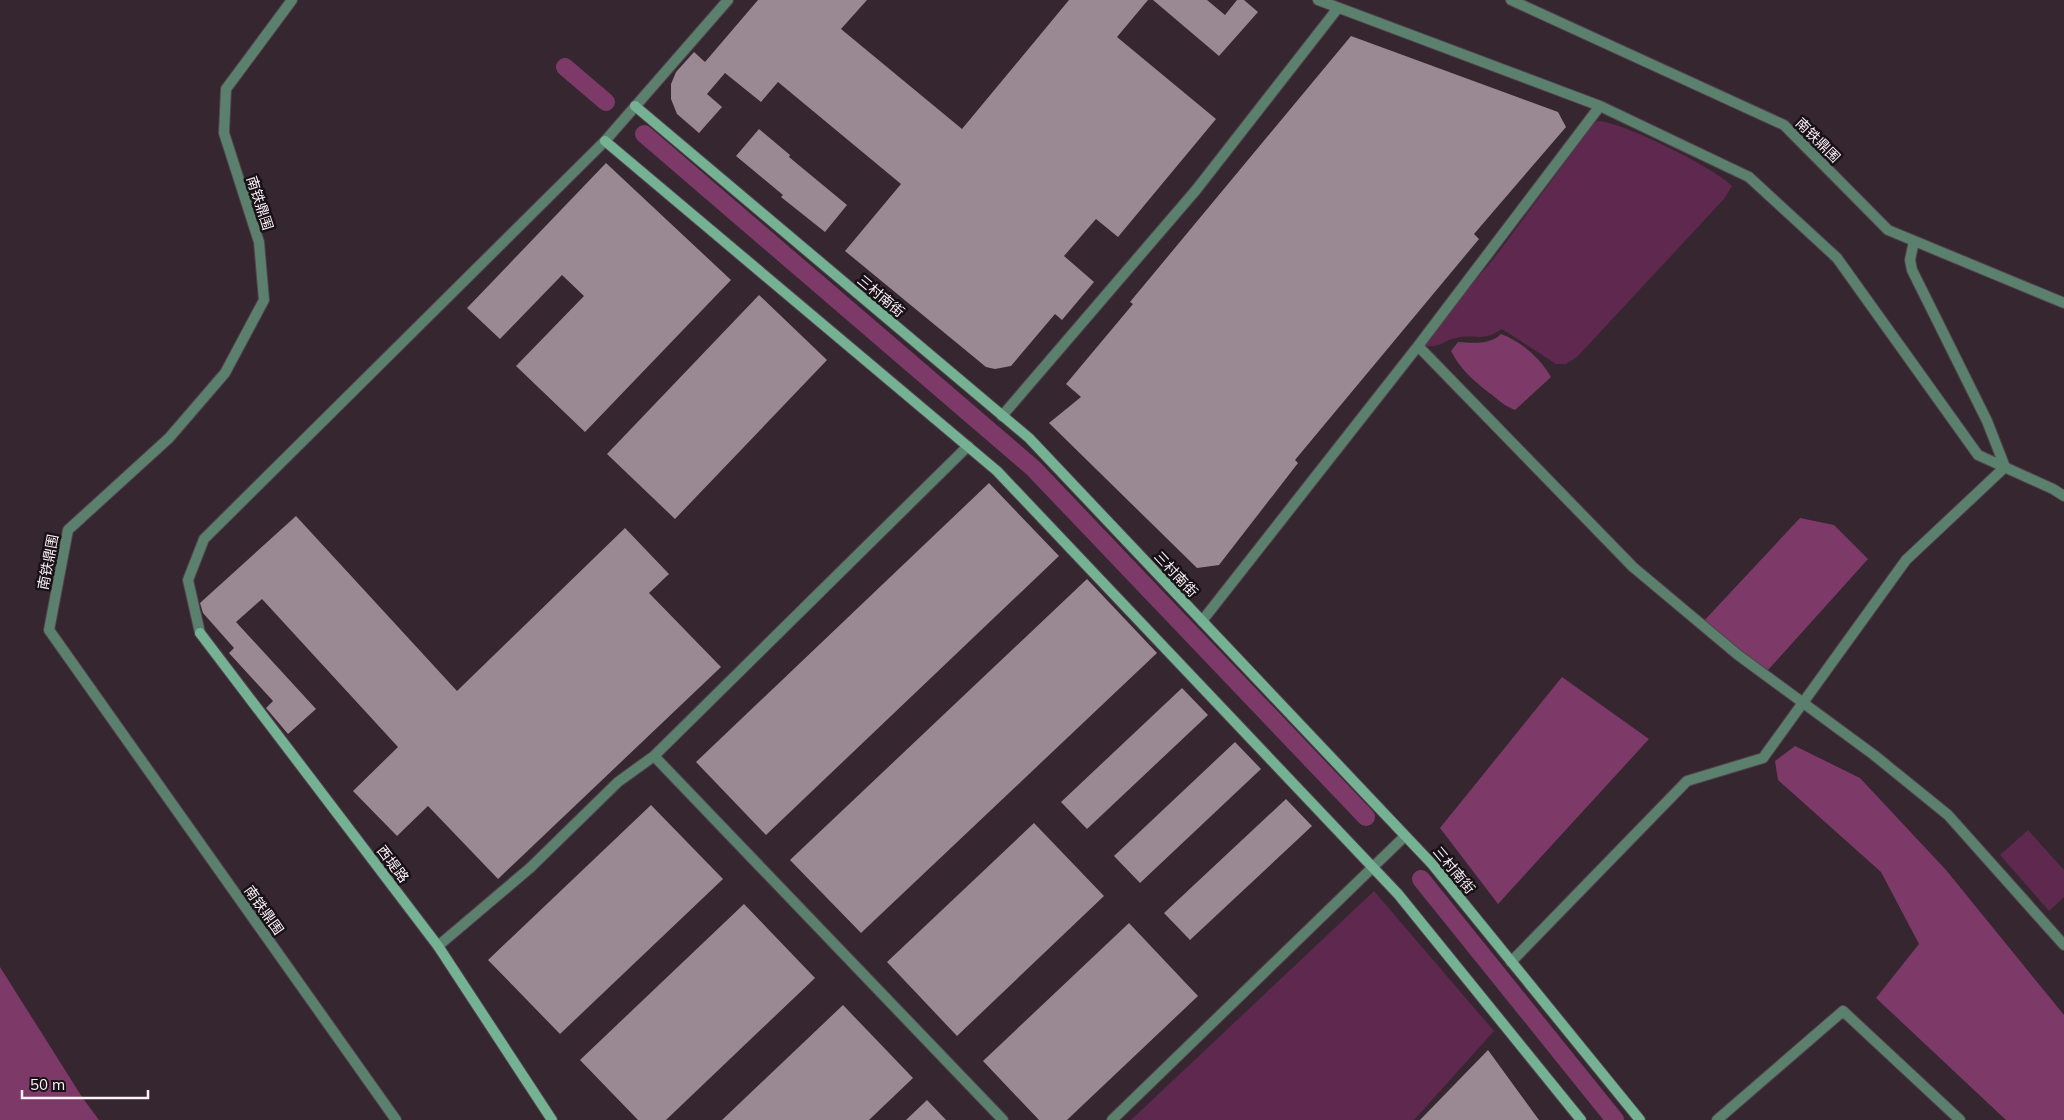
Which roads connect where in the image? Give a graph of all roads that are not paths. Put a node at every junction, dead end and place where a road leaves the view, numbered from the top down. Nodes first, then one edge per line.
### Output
1 (292, 0) edge
2 (728, 0) edge
3 (1318, 0) edge
4 (1512, 0) edge
5 (1338, 8) junction
6 (634, 106) junction
7 (1600, 106) junction
8 (605, 140) junction
9 (1914, 241) junction
10 (2064, 303) edge
11 (1418, 346) junction
12 (1002, 416) junction
13 (968, 446) junction
14 (2005, 467) junction
15 (2064, 496) edge
16 (1202, 621) junction
17 (1803, 705) junction
18 (654, 756) junction
19 (1405, 836) junction
20 (1372, 867) junction
21 (2064, 945) edge
22 (438, 946) junction
23 (1511, 962) junction
24 (396, 1120) edge
25 (552, 1120) edge
26 (1003, 1120) edge
27 (1112, 1120) edge
28 (1580, 1120) edge
29 (1640, 1120) edge
30 (1717, 1120) edge
31 (1960, 1120) edge

1 - 24 street, 南铁鼎围
2 - 6 street
3 - 5 street
4 - 9 street, 南铁鼎围
5 - 7 street
5 - 12 street
6 - 8 street
6 - 12 street, 三村南街
7 - 11 street
7 - 14 street
8 - 13 street
8 - 22 street, 西堤路
9 - 10 street, 南铁鼎围
9 - 14 street
11 - 16 street
11 - 17 street
12 - 16 street, 三村南街
13 - 18 street
13 - 20 street
14 - 15 street
14 - 17 street
16 - 19 street, 三村南街
17 - 21 street
17 - 23 street
18 - 22 street
18 - 26 street
19 - 20 street
19 - 23 street, 三村南街
20 - 27 street
20 - 28 street
22 - 25 street, 西堤路
23 - 29 street, 三村南街
30 - 31 street

